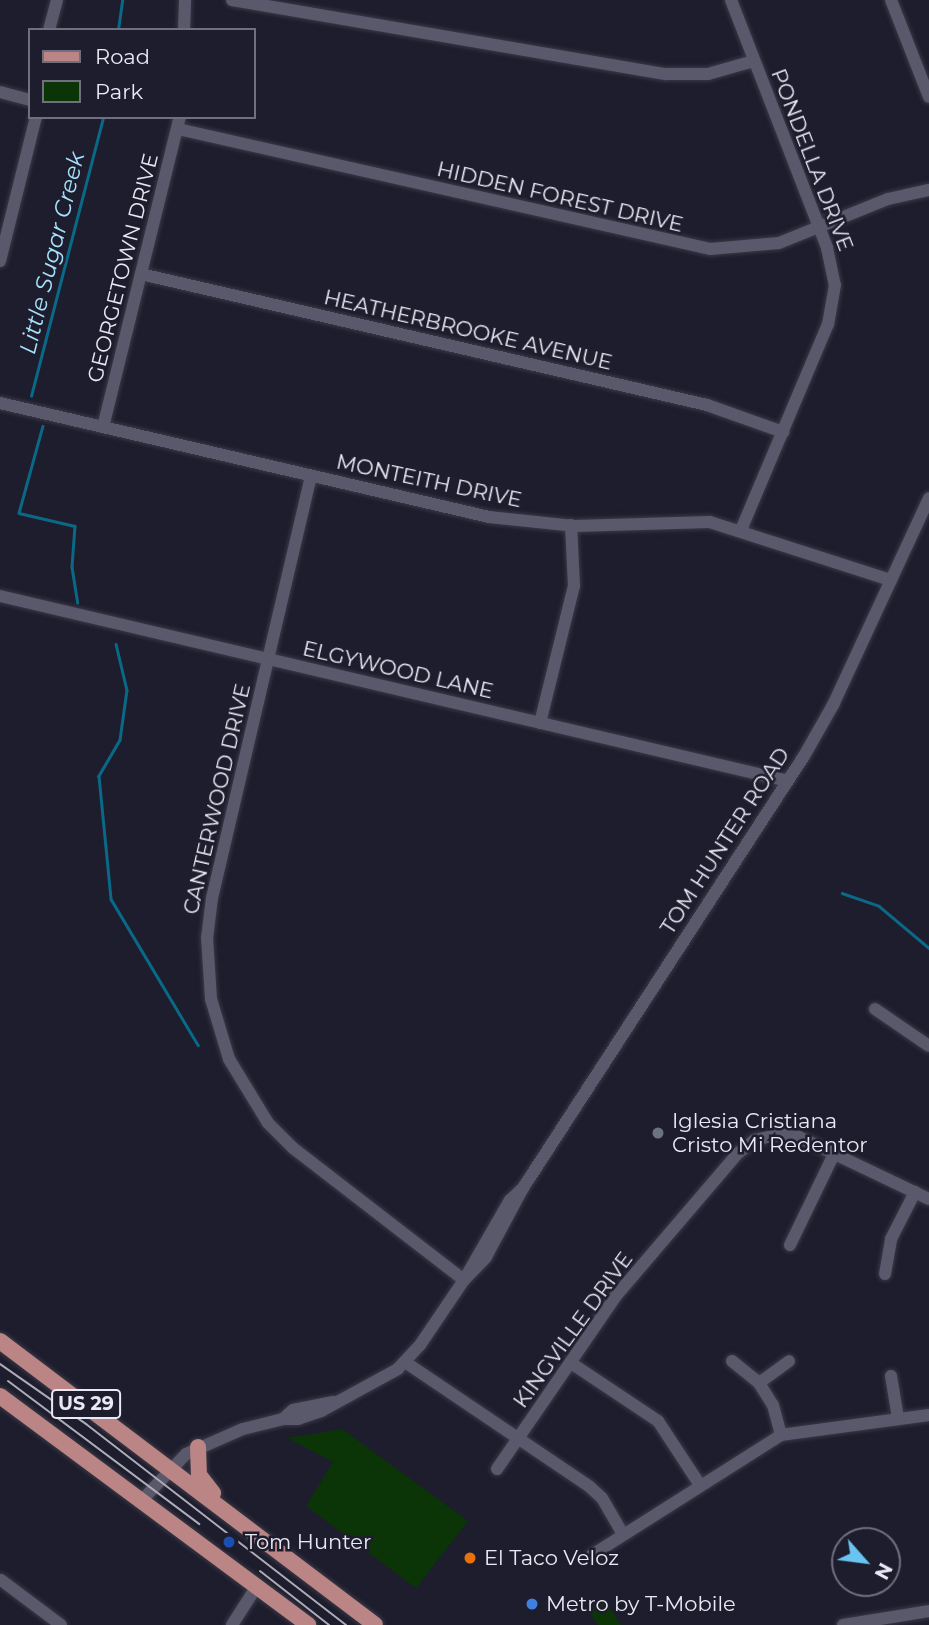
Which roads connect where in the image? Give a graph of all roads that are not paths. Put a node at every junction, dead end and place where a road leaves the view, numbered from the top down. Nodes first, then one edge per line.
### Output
1 (57, 0) edge
2 (185, 0) edge
3 (232, 0) edge
4 (731, 0) edge
5 (891, 0) edge
6 (50, 28) edge
7 (184, 28) edge
8 (754, 61) junction
9 (0, 92) edge
10 (929, 97) edge
11 (28, 99) edge
12 (36, 119) edge
13 (179, 123) edge
14 (929, 190) edge
15 (819, 227) junction
16 (0, 261) edge
17 (141, 274) junction
18 (0, 403) edge
19 (103, 427) junction
20 (783, 432) junction
21 (311, 476) junction
22 (929, 498) edge
23 (570, 526) junction
24 (741, 530) junction
25 (891, 580) junction
26 (0, 596) edge
27 (268, 659) junction
28 (540, 723) junction
29 (788, 781) junction
30 (876, 1009) dead end
31 (929, 1046) edge
32 (834, 1154) junction
33 (915, 1192) junction
34 (929, 1199) edge
35 (790, 1245) dead end
36 (885, 1274) dead end
37 (464, 1280) junction
38 (0, 1341) edge
39 (789, 1361) dead end
40 (405, 1362) junction
41 (732, 1362) dead end
42 (571, 1363) junction
43 (891, 1376) dead end
44 (759, 1383) junction
45 (0, 1396) edge
46 (929, 1415) edge
47 (898, 1418) junction
48 (781, 1435) junction
49 (517, 1441) junction
50 (198, 1447) junction
51 (171, 1467) junction
52 (497, 1469) dead end
53 (700, 1485) junction
54 (141, 1501) junction
55 (225, 1508) junction
56 (622, 1532) junction
57 (592, 1555) dead end
58 (1, 1580) edge
59 (257, 1586) junction
60 (929, 1611) edge
61 (61, 1625) edge
62 (232, 1625) edge
63 (308, 1625) edge
64 (375, 1625) edge
65 (843, 1625) edge

1 - 6 street
2 - 7 street
3 - 8 street
4 - 8 street, PONDELLA DRIVE
5 - 10 street
8 - 15 street, PONDELLA DRIVE
9 - 11 street
12 - 16 street
13 - 15 street, HIDDEN FOREST DRIVE
13 - 17 street, GEORGETOWN DRIVE
14 - 15 street, HIDDEN FOREST DRIVE
15 - 20 street, PONDELLA DRIVE
17 - 19 street, GEORGETOWN DRIVE
17 - 20 street, HEATHERBROOKE AVENUE
18 - 19 street, MONTEITH DRIVE
19 - 21 street, MONTEITH DRIVE
20 - 24 street, PONDELLA DRIVE
21 - 23 street, MONTEITH DRIVE
21 - 27 street, CANTERWOOD DRIVE
22 - 25 street, TOM HUNTER ROAD
23 - 24 street, MONTEITH DRIVE
23 - 28 street
24 - 25 street, MONTEITH DRIVE
25 - 29 street, TOM HUNTER ROAD
26 - 27 street, ELGYWOOD LANE
27 - 28 street, ELGYWOOD LANE
27 - 37 street, CANTERWOOD DRIVE
28 - 29 street, ELGYWOOD LANE
29 - 37 street, TOM HUNTER ROAD
30 - 31 street
32 - 33 street, KINGVILLE DRIVE
32 - 35 street
32 - 42 street, KINGVILLE DRIVE
33 - 34 street, KINGVILLE DRIVE
33 - 36 street
37 - 40 street, TOM HUNTER ROAD
38 - 51 main road, US 29
39 - 44 street
40 - 49 street
40 - 50 street, TOM HUNTER ROAD
41 - 44 street
42 - 49 street, KINGVILLE DRIVE
42 - 53 street
43 - 47 street
44 - 48 street
45 - 54 main road, US 29
46 - 47 street
47 - 48 street
48 - 53 street
49 - 52 street, KINGVILLE DRIVE
49 - 56 street
50 - 51 street, TOM HUNTER ROAD
50 - 55 main road
51 - 54 street, TOM HUNTER ROAD
51 - 55 main road, US 29
53 - 56 street
54 - 59 main road, US 29
55 - 64 main road, US 29
56 - 57 street
58 - 61 street
59 - 62 street
59 - 63 main road, US 29
60 - 65 street

